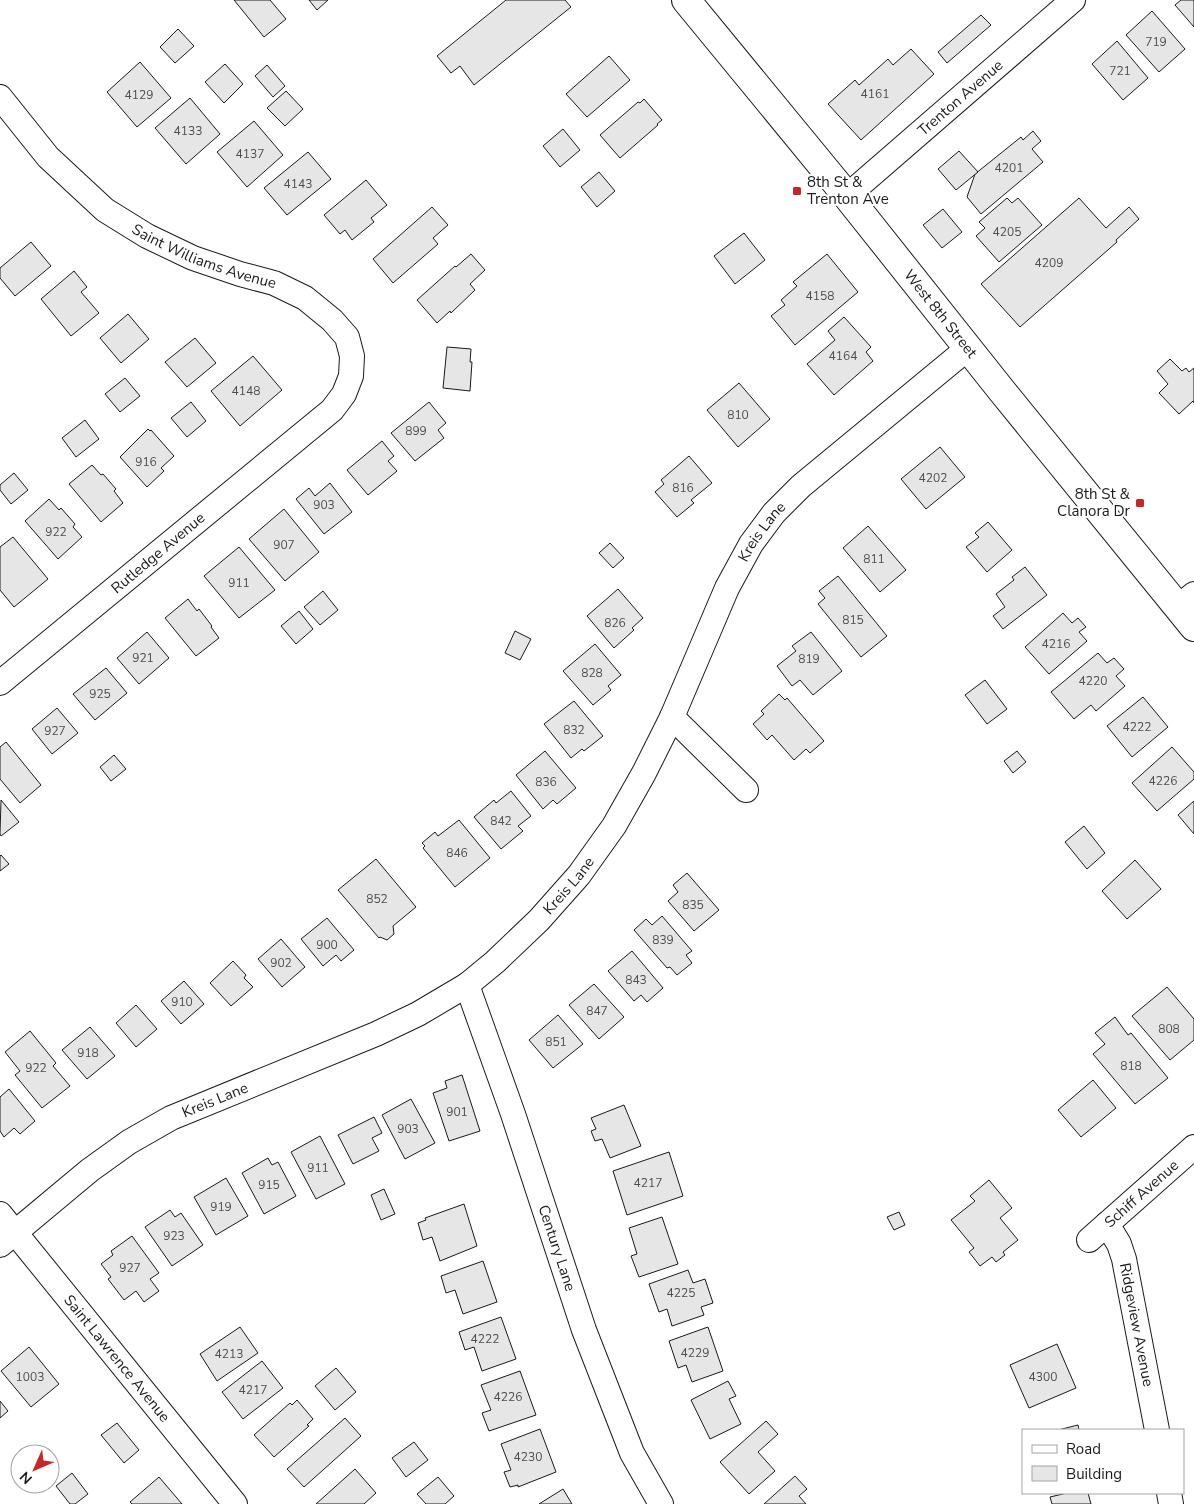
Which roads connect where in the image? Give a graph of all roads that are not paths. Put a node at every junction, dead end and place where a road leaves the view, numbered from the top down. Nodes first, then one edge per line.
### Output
1 (686, 0) edge
2 (1073, 0) edge
3 (0, 97) edge
4 (847, 196) junction
5 (968, 348) junction
6 (316, 422) joint
7 (1189, 609) edge
8 (0, 683) edge
9 (672, 716) junction
10 (746, 790) dead end
11 (467, 985) junction
12 (1194, 1147) edge
13 (0, 1214) edge
14 (1107, 1224) junction
15 (8, 1238) edge
16 (1089, 1240) dead end
17 (1157, 1429) edge
18 (235, 1504) edge
19 (661, 1504) edge

1 - 4 street, West 8th Street
2 - 4 street, Trenton Avenue
3 - 6 street, Saint Williams Avenue
4 - 5 street, West 8th Street
5 - 7 street, West 8th Street
5 - 9 street, Kreis Lane
6 - 8 street, Rutledge Avenue
9 - 10 street
9 - 11 street, Kreis Lane
11 - 15 street, Kreis Lane
11 - 19 street, Century Lane
12 - 14 street, Schiff Avenue
13 - 15 street, Saint Lawrence Avenue
14 - 16 street, Schiff Avenue
14 - 17 street, Ridgeview Avenue
15 - 18 street, Saint Lawrence Avenue

